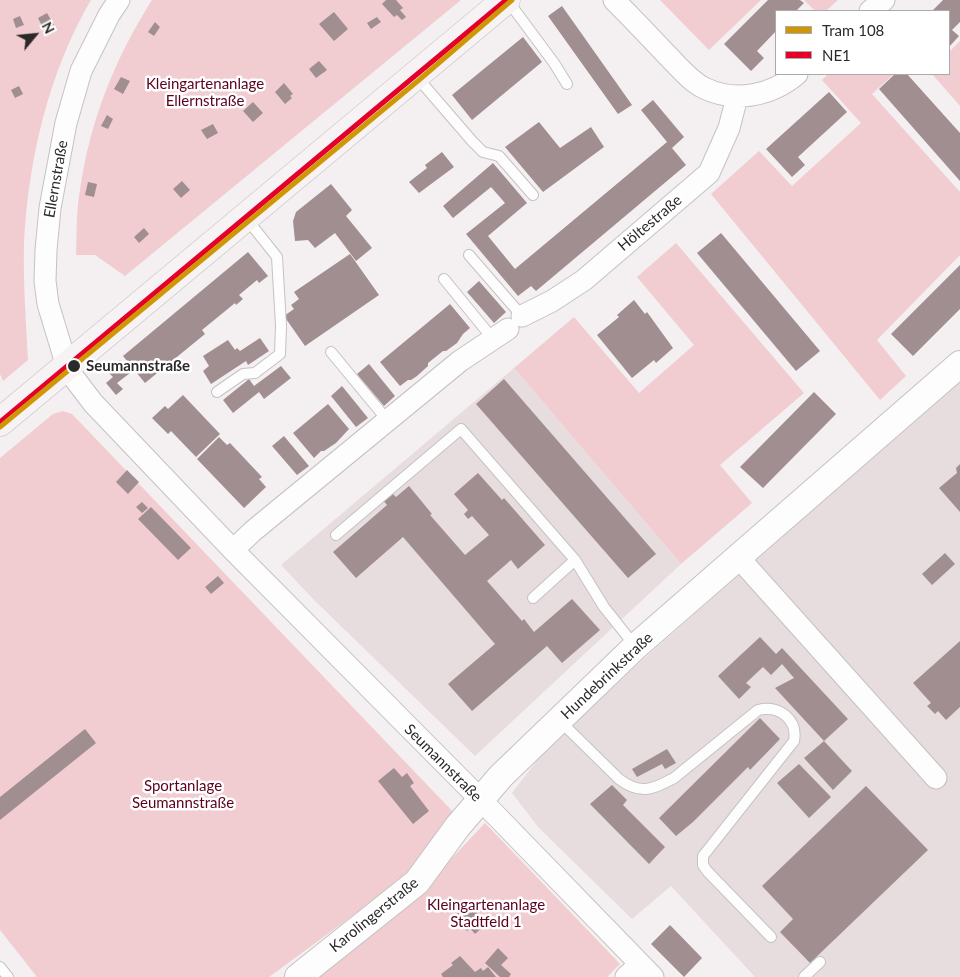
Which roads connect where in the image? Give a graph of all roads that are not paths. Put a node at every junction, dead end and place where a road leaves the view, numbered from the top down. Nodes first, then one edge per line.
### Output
1 (119, 0) edge
2 (507, 0) edge
3 (614, 0) edge
4 (884, 0) edge
5 (871, 10) edge
6 (796, 75) edge
7 (416, 76) junction
8 (568, 84) dead end
9 (737, 97) junction
10 (532, 195) dead end
11 (245, 217) junction
12 (469, 256) dead end
13 (444, 279) dead end
14 (508, 328) junction
15 (331, 352) dead end
16 (960, 364) edge
17 (66, 366) junction
18 (217, 392) dead end
19 (388, 421) junction
20 (0, 422) edge
21 (336, 535) dead end
22 (233, 550) junction
23 (738, 557) junction
24 (576, 560) junction
25 (533, 598) dead end
26 (635, 647) junction
27 (560, 720) junction
28 (936, 778) dead end
29 (480, 799) junction
30 (771, 937) dead end
31 (820, 962) dead end
32 (0, 967) edge
33 (639, 973) edge
34 (8, 977) edge
35 (298, 977) edge
36 (804, 977) edge

1 - 17 street, Ellernstraße
2 - 7 main road
2 - 8 lane
3 - 9 street
4 - 5 street
6 - 9 street
7 - 10 lane
7 - 11 main road
9 - 14 street, Höltestraße
11 - 17 main road
11 - 18 lane
12 - 14 lane
13 - 14 lane
14 - 19 street
15 - 19 lane
16 - 23 street, Hundebrinkstraße
17 - 20 main road
17 - 22 street, Seumannstraße
19 - 22 street
21 - 24 lane
22 - 29 street, Seumannstraße
23 - 26 street, Hundebrinkstraße
23 - 28 street
24 - 25 lane
24 - 26 lane
26 - 27 street, Hundebrinkstraße
27 - 29 street, Hundebrinkstraße
27 - 30 lane
29 - 33 street, Seumannstraße
29 - 35 street, Karolingerstraße
31 - 36 lane
32 - 34 lane

